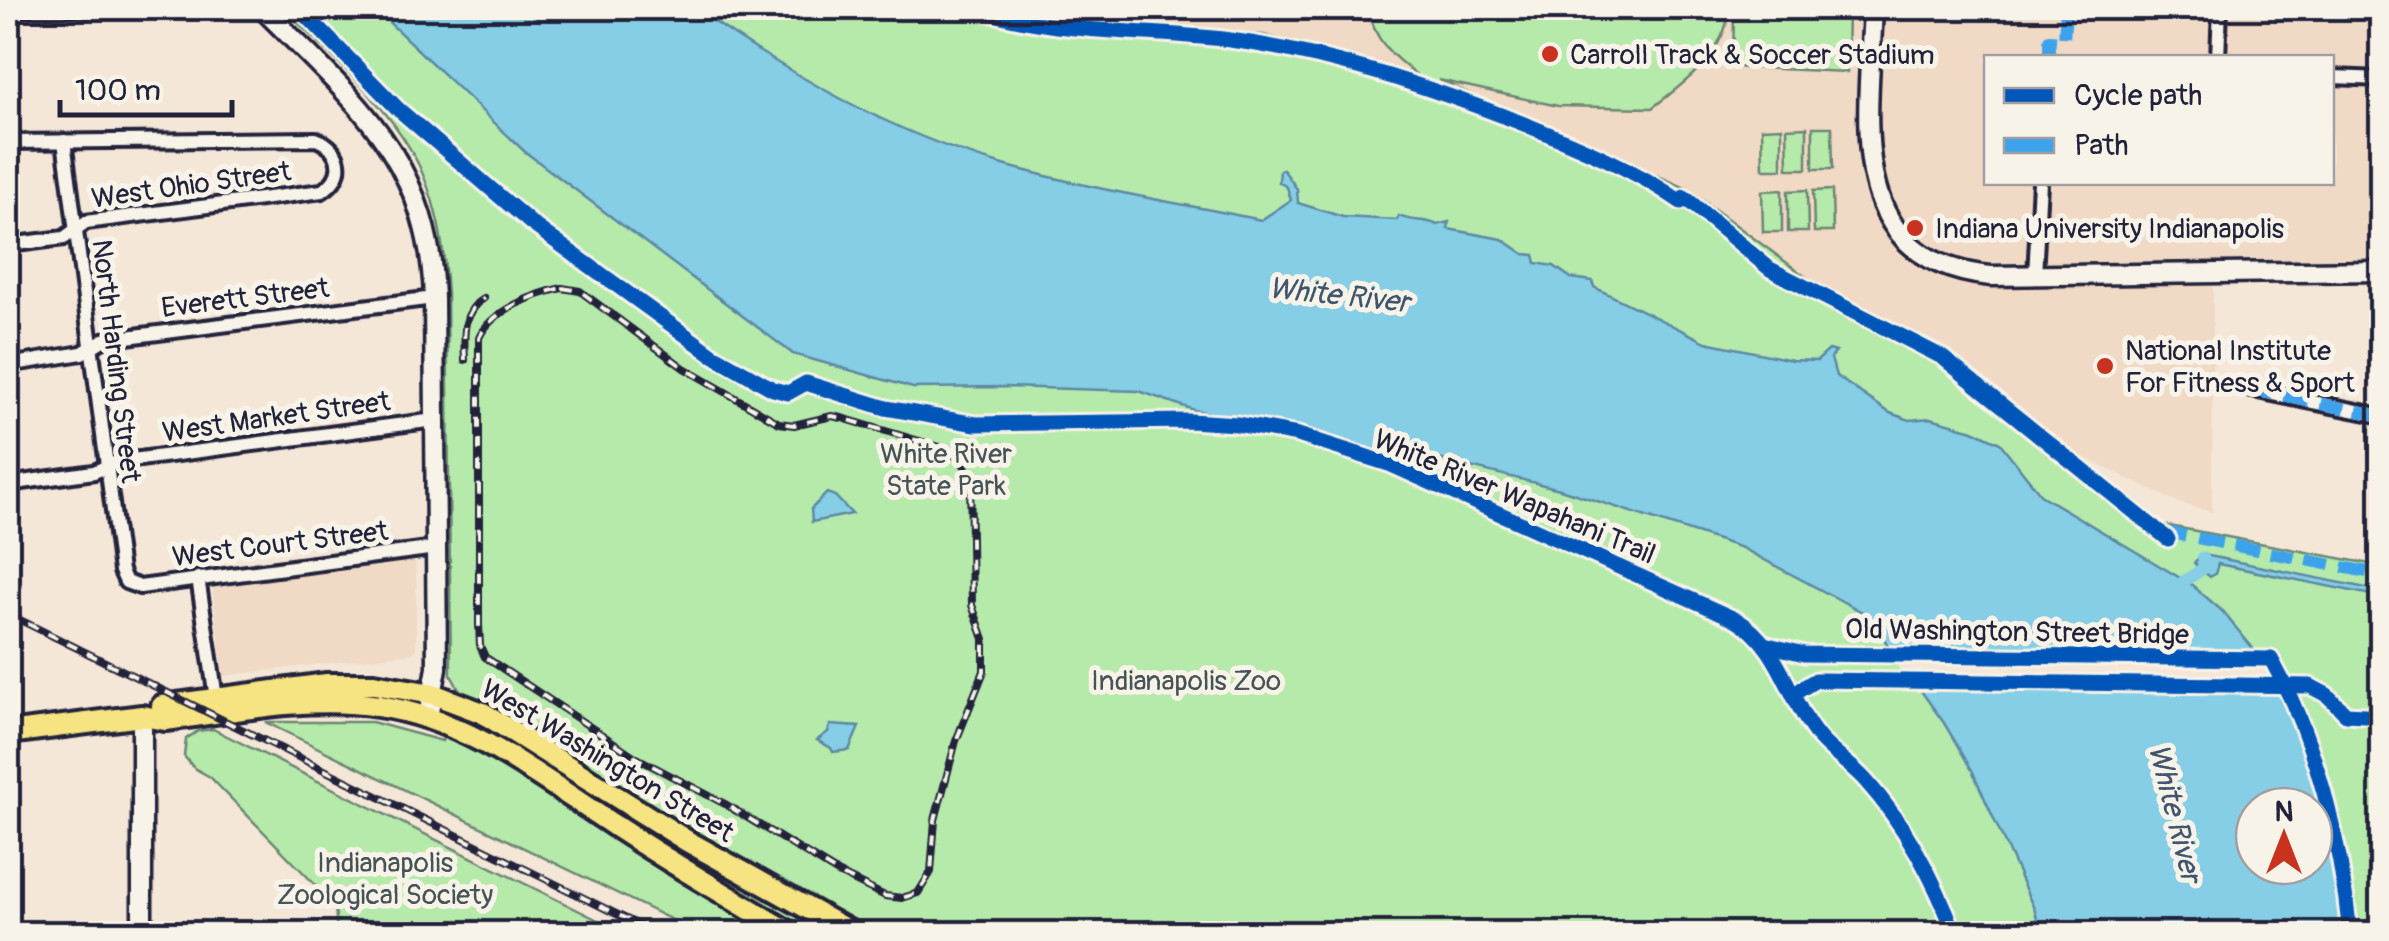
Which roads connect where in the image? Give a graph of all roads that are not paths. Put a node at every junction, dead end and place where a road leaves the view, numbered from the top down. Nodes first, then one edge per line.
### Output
1 (206, 8) edge
2 (262, 8) edge
3 (1872, 8) edge
4 (2220, 8) edge
5 (8, 9) edge
6 (2218, 55) edge
7 (2334, 77) edge
8 (2382, 79) edge
9 (8, 142) edge
10 (64, 142) junction
11 (2040, 185) edge
12 (75, 230) junction
13 (8, 246) edge
14 (2382, 272) edge
15 (2035, 276) junction
16 (434, 298) junction
17 (90, 347) junction
18 (8, 365) edge
19 (2248, 389) dead end
20 (2382, 416) edge
21 (435, 420) junction
22 (106, 467) junction
23 (8, 484) edge
24 (436, 548) junction
25 (198, 578) junction
26 (130, 585) joint
27 (432, 694) junction
28 (216, 698) junction
29 (142, 716) junction
30 (428, 718) junction
31 (8, 733) edge
32 (142, 934) edge
33 (792, 934) edge
34 (854, 934) edge

1 - 5 street
2 - 16 street
3 - 15 street
4 - 6 street
7 - 8 street
9 - 10 street
10 - 12 street, North Harding Street
10 - 12 street, West Ohio Street
11 - 15 street
12 - 13 street, West Ohio Street
12 - 17 street, North Harding Street
14 - 15 street
16 - 17 street, Everett Street
16 - 21 street
17 - 18 street, Everett Street
17 - 22 street, North Harding Street
19 - 20 street
21 - 22 street, West Market Street
21 - 24 street
22 - 23 street, West Market Street
22 - 26 street, North Harding Street
24 - 25 street, West Court Street
24 - 27 street
25 - 26 street, West Court Street
25 - 28 street
27 - 28 main road, West Washington Street
27 - 30 street
27 - 34 main road, West Washington Street
28 - 29 main road, West Washington Street
29 - 30 main road, West Washington Street
29 - 31 main road, West Washington Street
29 - 32 street
30 - 33 main road, West Washington Street

